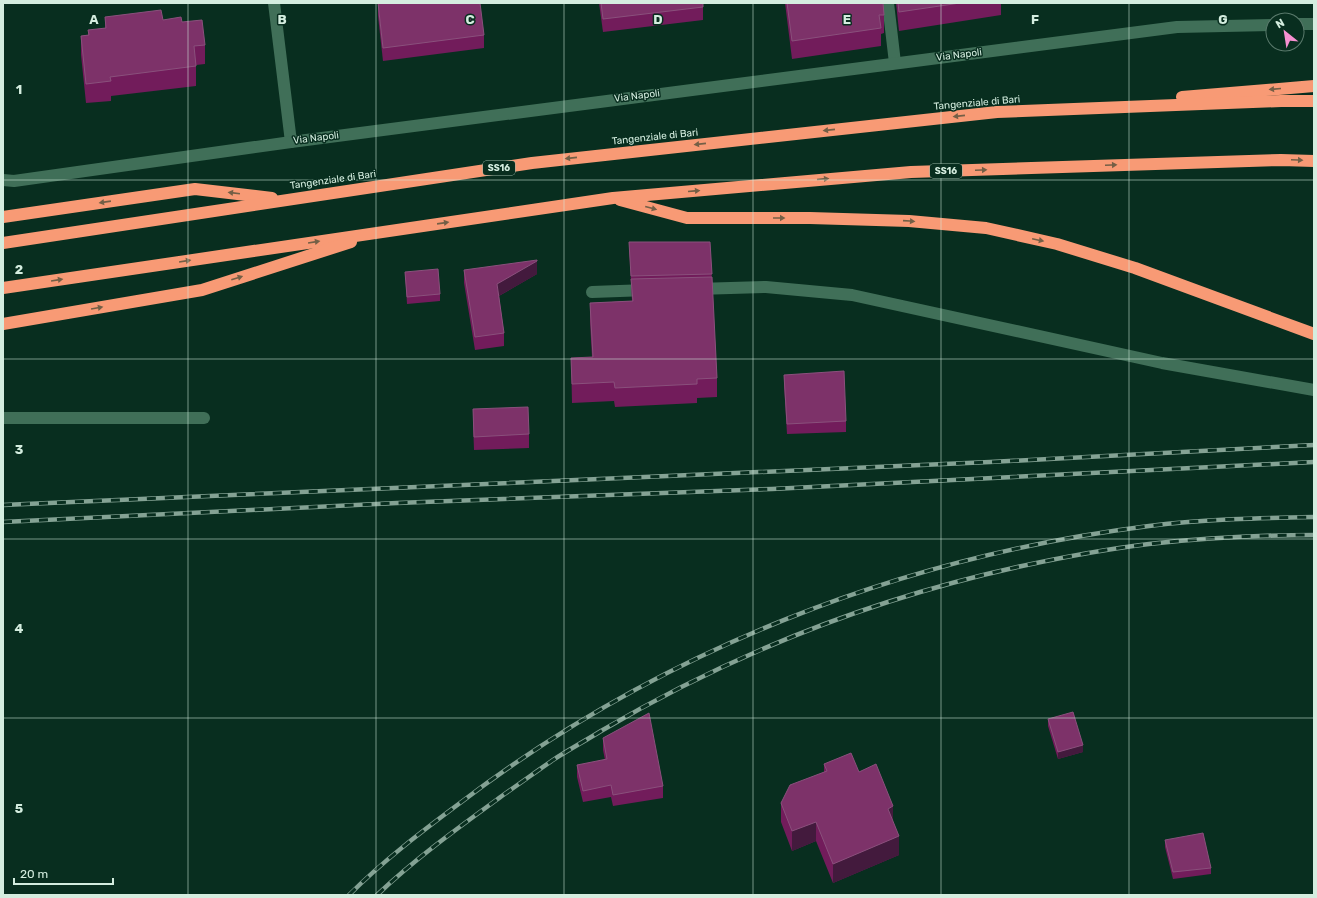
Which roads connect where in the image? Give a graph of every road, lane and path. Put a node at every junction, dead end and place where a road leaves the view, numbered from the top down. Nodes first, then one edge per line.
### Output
1 (274, 3) edge
2 (888, 3) edge
3 (1265, 25) edge
4 (895, 63) junction
5 (1314, 86) edge
6 (1314, 101) edge
7 (997, 112) junction
8 (291, 142) junction
9 (1314, 161) edge
10 (3, 180) edge
11 (613, 198) junction
12 (287, 199) junction
13 (3, 217) edge
14 (387, 231) junction
15 (3, 243) edge
16 (3, 288) edge
17 (687, 289) edge
18 (655, 290) edge
19 (592, 292) dead end
20 (3, 324) edge
21 (1314, 334) edge
22 (1314, 390) edge
23 (3, 418) edge
24 (204, 418) dead end

1 - 8 street
2 - 4 street
3 - 4 street, Via Napoli
4 - 8 street, Via Napoli
5 -> 7 highway
6 - 7 highway, Tangenziale di Bari / SS16
7 -> 12 highway, Tangenziale di Bari / SS16
8 - 10 street, Via Napoli
11 -> 9 highway, SS16
14 -> 11 highway, SS16
11 -> 21 highway
12 -> 13 highway
12 - 15 highway, Tangenziale di Bari / SS16
16 -> 14 highway, SS16
20 -> 14 highway
17 - 22 street
18 - 19 street
23 - 24 street

